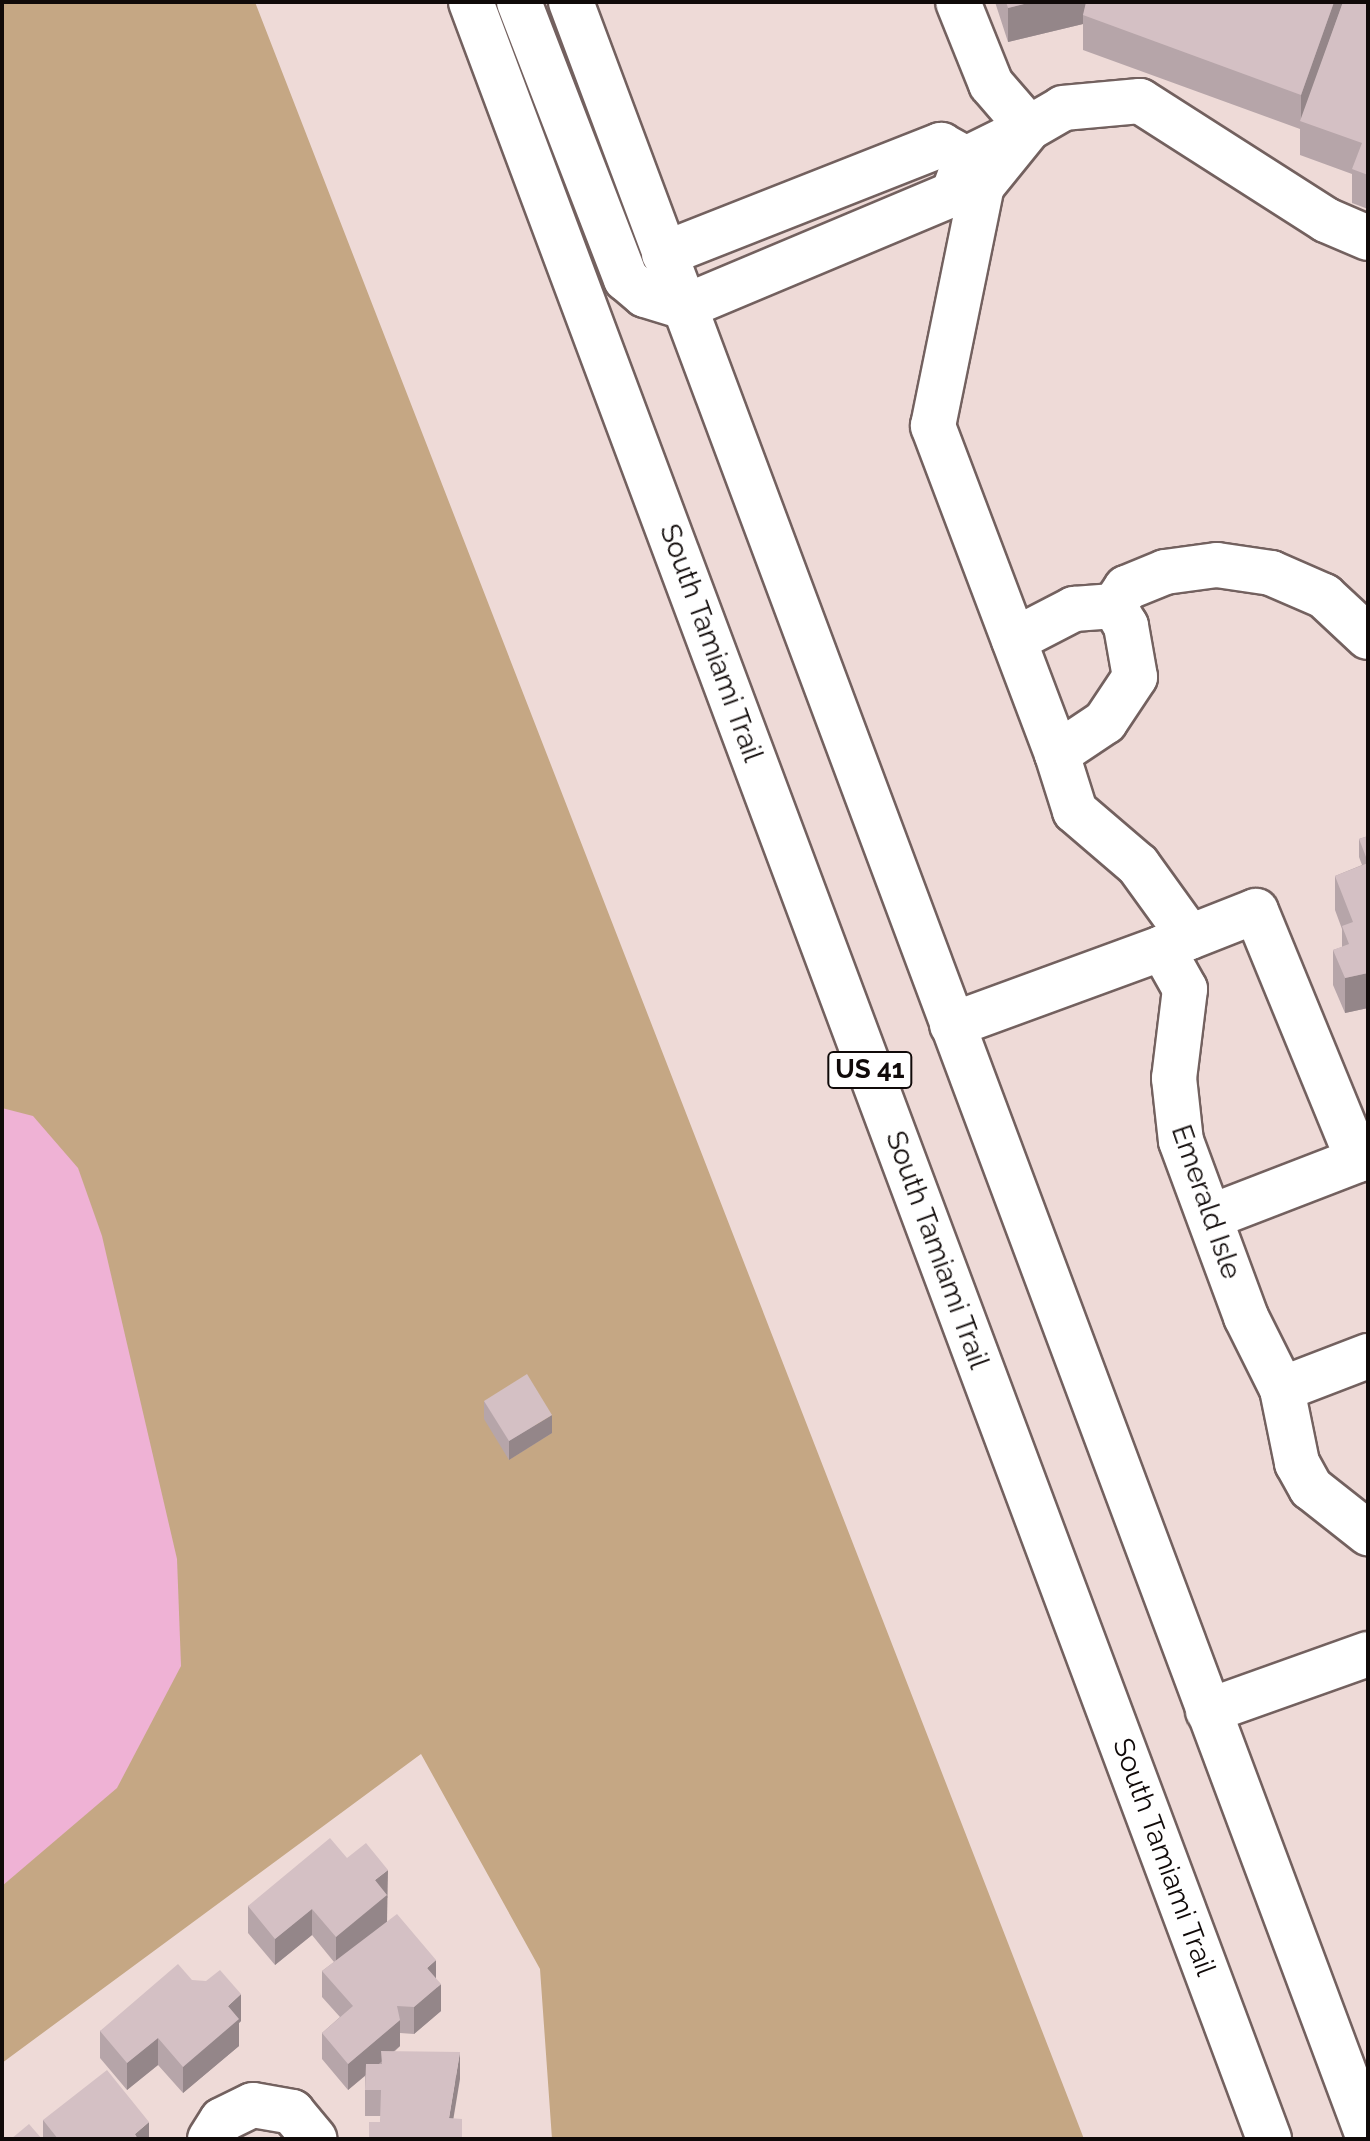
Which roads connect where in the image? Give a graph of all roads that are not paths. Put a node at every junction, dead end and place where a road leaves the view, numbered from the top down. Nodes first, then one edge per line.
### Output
1 (471, 2) edge
2 (519, 2) edge
3 (571, 2) edge
4 (958, 2) edge
5 (1029, 128) junction
6 (966, 159) junction
7 (1368, 238) edge
8 (664, 254) junction
9 (684, 307) junction
10 (1114, 606) junction
11 (1368, 637) edge
12 (1014, 640) junction
13 (1057, 754) junction
14 (1176, 943) junction
15 (952, 1025) junction
16 (1363, 1158) edge
17 (1210, 1217) junction
18 (1368, 1356) edge
19 (1282, 1389) junction
20 (1368, 1533) edge
21 (1368, 1654) edge
22 (1208, 1711) junction
23 (1368, 2136) edge
24 (210, 2139) edge
25 (315, 2139) edge
26 (1269, 2139) edge

1 - 26 main road, South Tamiami Trail / US 41
2 - 9 main road
3 - 8 main road
4 - 5 main road
5 - 6 main road
5 - 7 main road
5 - 12 main road, Emerald Isle
6 - 8 main road
6 - 9 main road
8 - 9 main road
9 - 15 main road
10 - 11 main road
10 - 12 main road
10 - 13 main road
12 - 13 main road, Emerald Isle
13 - 14 main road, Emerald Isle
14 - 15 main road
14 - 16 main road
14 - 17 main road, Emerald Isle
15 - 22 main road
16 - 17 main road
17 - 19 main road, Emerald Isle
18 - 19 main road
19 - 20 main road, Emerald Isle
21 - 22 main road
22 - 23 main road
24 - 25 main road

